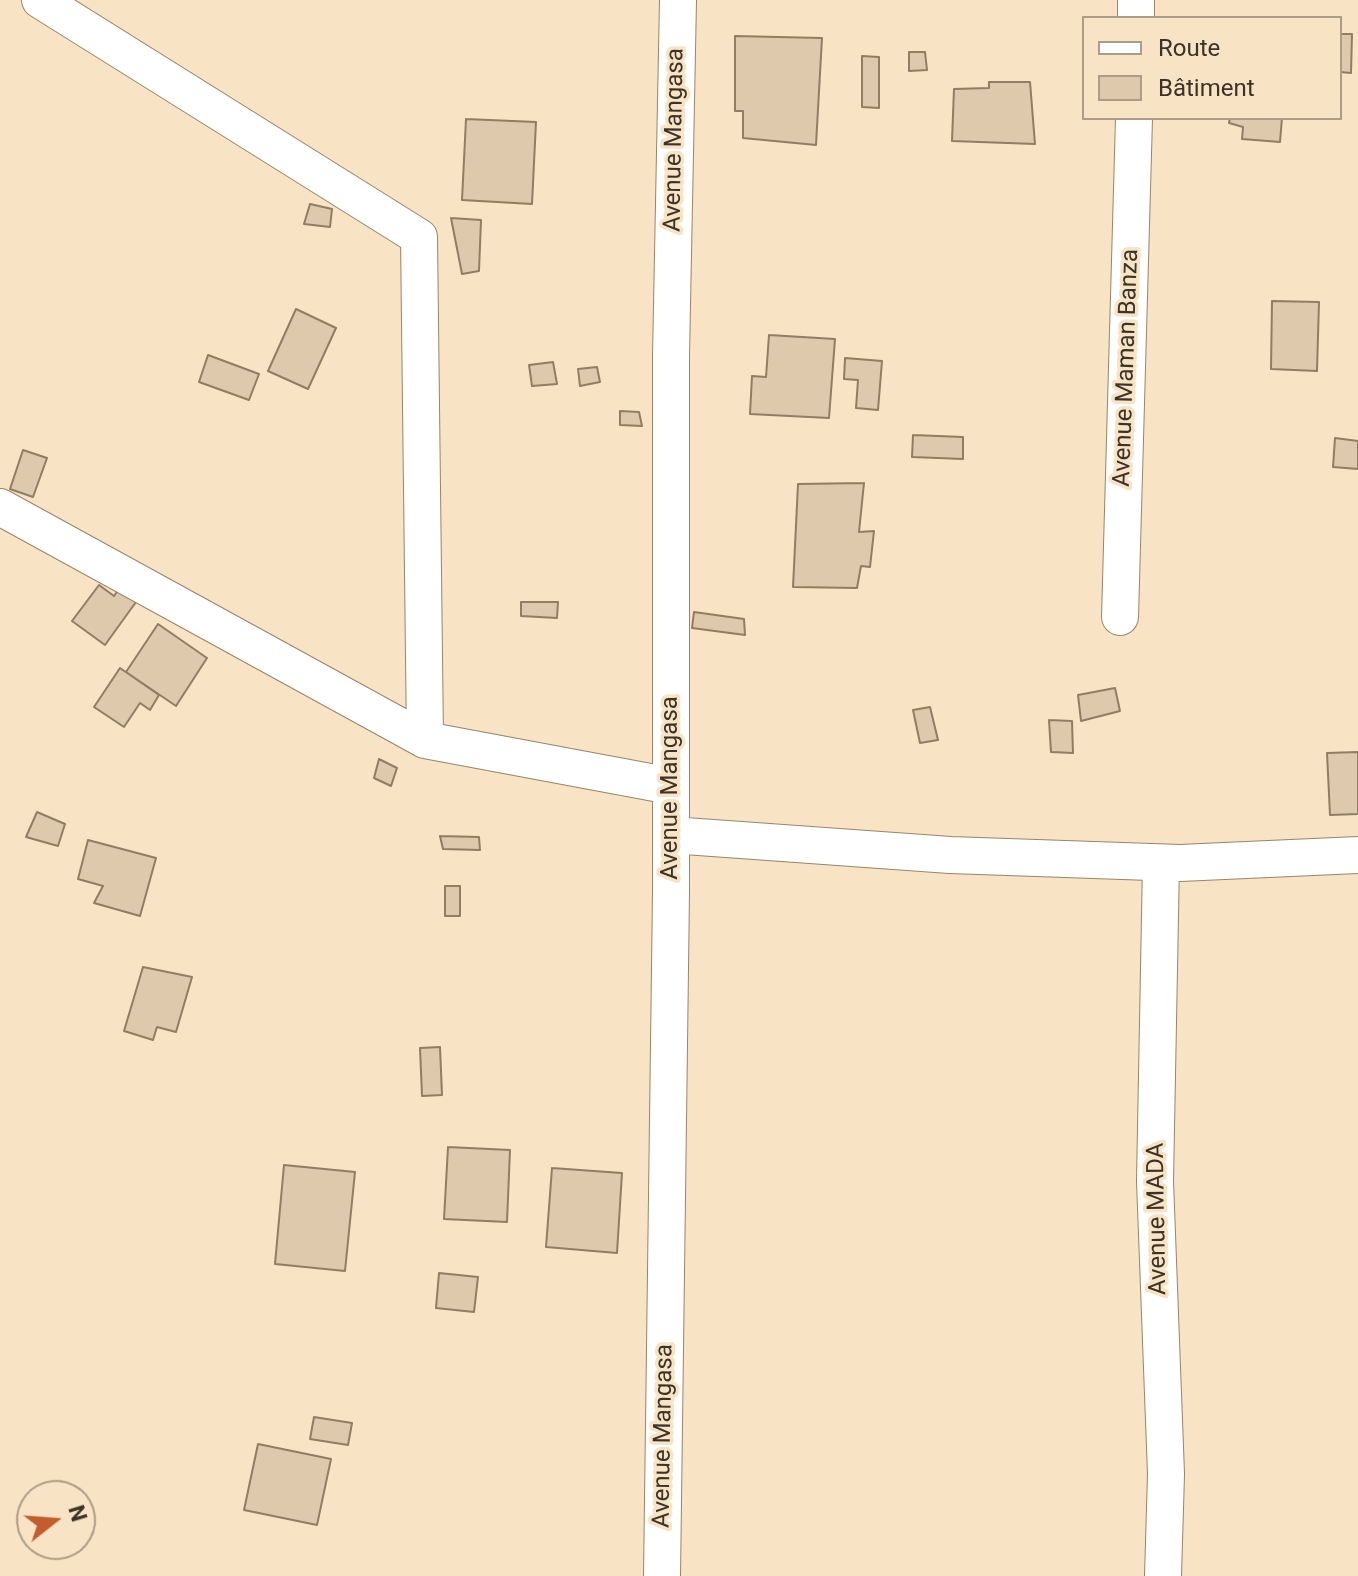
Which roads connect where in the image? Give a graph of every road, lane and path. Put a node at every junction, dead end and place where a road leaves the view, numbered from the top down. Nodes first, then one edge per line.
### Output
1 (40, 0) edge
2 (678, 0) edge
3 (1134, 120) edge
4 (0, 507) edge
5 (1120, 617) dead end
6 (425, 740) junction
7 (671, 786) junction
8 (671, 835) junction
9 (1358, 855) edge
10 (1161, 863) junction
11 (662, 1576) edge
12 (1163, 1576) edge

1 - 6 street
2 - 7 street, Avenue Mangasa
3 - 5 street, Avenue Maman Banza
4 - 6 street
6 - 7 street
7 - 8 street, Avenue Mangasa
8 - 10 street
8 - 11 street, Avenue Mangasa
9 - 10 street
10 - 12 street, Avenue MADA

